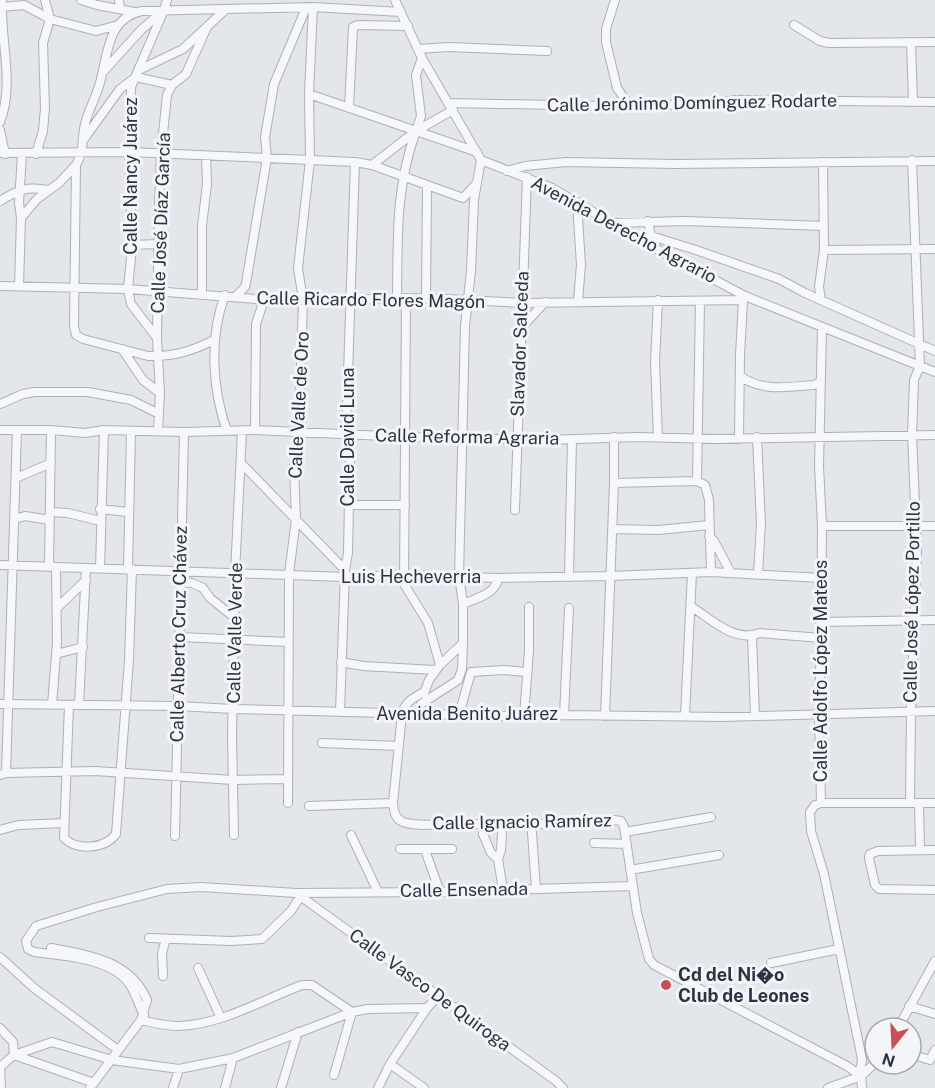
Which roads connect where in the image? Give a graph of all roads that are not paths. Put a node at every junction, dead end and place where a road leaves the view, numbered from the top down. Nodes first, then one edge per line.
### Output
1 (45, 0) edge
2 (81, 0) edge
3 (119, 0) edge
4 (167, 0) edge
5 (395, 0) edge
6 (615, 0) edge
7 (2, 4) edge
8 (310, 8) junction
9 (120, 9) junction
10 (164, 10) junction
11 (225, 10) junction
12 (134, 12) junction
13 (401, 12) junction
14 (50, 19) junction
15 (118, 25) junction
16 (794, 25) dead end
17 (408, 26) junction
18 (207, 27) junction
19 (911, 42) junction
20 (935, 42) edge
21 (418, 50) junction
22 (547, 51) dead end
23 (422, 58) junction
24 (102, 73) junction
25 (138, 73) junction
26 (172, 86) junction
27 (309, 93) junction
28 (913, 102) junction
29 (935, 102) edge
30 (629, 105) junction
31 (349, 107) junction
32 (451, 107) junction
33 (0, 122) edge
34 (0, 130) edge
35 (416, 131) junction
36 (83, 140) junction
37 (83, 152) junction
38 (129, 152) junction
39 (477, 152) junction
40 (3, 153) edge
41 (161, 153) junction
42 (22, 154) junction
43 (36, 154) junction
44 (206, 156) junction
45 (267, 158) junction
46 (310, 160) junction
47 (481, 160) junction
48 (912, 160) junction
49 (935, 160) edge
50 (355, 162) junction
51 (823, 162) junction
52 (76, 165) junction
53 (372, 165) junction
54 (507, 171) junction
55 (402, 176) junction
56 (527, 177) junction
57 (477, 183) junction
58 (427, 186) junction
59 (20, 189) junction
60 (48, 190) junction
61 (0, 201) edge
62 (577, 202) junction
63 (21, 218) junction
64 (648, 221) junction
65 (615, 223) junction
66 (823, 226) junction
67 (651, 236) junction
68 (159, 244) junction
69 (132, 245) junction
70 (653, 247) junction
71 (917, 249) junction
72 (935, 249) edge
73 (824, 250) junction
74 (0, 286) edge
75 (19, 286) junction
76 (74, 289) junction
77 (128, 289) junction
78 (158, 291) junction
79 (202, 295) junction
80 (225, 296) junction
81 (235, 297) junction
82 (397, 298) junction
83 (406, 298) junction
84 (426, 298) junction
85 (744, 298) junction
86 (349, 299) junction
87 (264, 300) junction
88 (303, 300) junction
89 (468, 300) junction
90 (658, 300) junction
91 (821, 300) junction
92 (578, 301) junction
93 (700, 301) junction
94 (545, 302) junction
95 (523, 303) junction
96 (522, 327) junction
97 (822, 327) junction
98 (157, 338) junction
99 (214, 340) junction
100 (919, 345) junction
101 (122, 349) junction
102 (935, 351) edge
103 (158, 356) junction
104 (920, 366) junction
105 (935, 372) edge
106 (740, 376) junction
107 (820, 382) junction
108 (160, 393) junction
109 (0, 404) edge
110 (159, 414) junction
111 (0, 430) edge
112 (17, 430) junction
113 (51, 430) junction
114 (104, 430) junction
115 (255, 430) junction
116 (131, 431) junction
117 (158, 431) junction
118 (228, 431) junction
119 (184, 432) junction
120 (242, 432) junction
121 (300, 433) junction
122 (346, 435) junction
123 (912, 435) junction
124 (935, 435) edge
125 (658, 436) junction
126 (406, 437) junction
127 (463, 437) junction
128 (614, 437) junction
129 (757, 437) junction
130 (820, 437) junction
131 (697, 438) junction
132 (572, 439) junction
133 (739, 439) junction
134 (517, 440) junction
135 (51, 463) junction
136 (241, 463) junction
137 (16, 478) junction
138 (614, 483) junction
139 (701, 483) junction
140 (348, 505) junction
141 (405, 506) junction
142 (100, 509) junction
143 (515, 510) dead end
144 (128, 512) junction
145 (50, 516) junction
146 (15, 519) junction
147 (296, 519) junction
148 (100, 521) junction
149 (709, 525) junction
150 (822, 526) junction
151 (915, 526) junction
152 (935, 526) edge
153 (613, 529) junction
154 (709, 536) junction
155 (0, 565) edge
156 (12, 566) junction
157 (53, 567) junction
158 (86, 568) junction
159 (100, 568) junction
160 (130, 569) junction
161 (180, 570) junction
162 (711, 572) junction
163 (235, 573) junction
164 (692, 573) junction
165 (731, 573) junction
166 (290, 574) junction
167 (345, 574) junction
168 (758, 574) junction
169 (404, 575) junction
170 (459, 576) junction
171 (611, 576) junction
172 (570, 577) junction
173 (498, 578) junction
174 (821, 578) junction
175 (86, 580) junction
176 (180, 582) junction
177 (463, 604) junction
178 (58, 607) junction
179 (529, 607) dead end
180 (692, 607) junction
181 (569, 608) dead end
182 (235, 618) junction
183 (914, 620) junction
184 (935, 620) edge
185 (820, 622) junction
186 (752, 636) junction
187 (181, 637) junction
188 (821, 638) junction
189 (235, 639) junction
190 (288, 642) junction
191 (464, 643) junction
192 (83, 647) junction
193 (56, 654) junction
194 (341, 662) junction
195 (437, 667) junction
196 (471, 672) junction
197 (526, 672) junction
198 (458, 681) junction
199 (425, 691) junction
200 (421, 704) junction
201 (4, 705) edge
202 (52, 705) junction
203 (69, 705) junction
204 (79, 705) junction
205 (126, 706) junction
206 (178, 706) junction
207 (233, 709) junction
208 (287, 711) junction
209 (911, 711) junction
210 (935, 711) edge
211 (340, 712) junction
212 (402, 714) junction
213 (418, 715) junction
214 (459, 715) junction
215 (564, 715) junction
216 (685, 715) junction
217 (819, 715) junction
218 (524, 716) junction
219 (605, 716) junction
220 (755, 716) junction
221 (322, 743) dead end
222 (3, 745) edge
223 (399, 746) junction
224 (67, 772) junction
225 (3, 774) edge
226 (122, 774) junction
227 (177, 776) junction
228 (288, 779) junction
229 (233, 780) junction
230 (910, 802) junction
231 (288, 803) dead end
232 (393, 803) junction
233 (821, 803) junction
234 (919, 803) junction
235 (935, 803) edge
236 (309, 806) dead end
237 (711, 816) dead end
238 (64, 823) junction
239 (0, 830) edge
240 (625, 832) junction
241 (532, 833) dead end
242 (483, 834) dead end
243 (502, 834) dead end
244 (234, 835) dead end
245 (351, 835) dead end
246 (175, 836) dead end
247 (594, 843) dead end
248 (627, 844) junction
249 (400, 849) dead end
250 (452, 849) dead end
251 (425, 850) junction
252 (920, 850) junction
253 (935, 850) edge
254 (718, 855) dead end
255 (498, 859) junction
256 (630, 870) junction
257 (632, 886) junction
258 (536, 889) junction
259 (503, 890) junction
260 (935, 890) edge
261 (378, 892) junction
262 (440, 892) junction
263 (298, 895) junction
264 (149, 938) dead end
265 (166, 939) junction
266 (51, 948) dead end
267 (839, 949) junction
268 (0, 957) edge
269 (935, 962) edge
270 (771, 963) dead end
271 (198, 968) dead end
272 (163, 976) dead end
273 (438, 996) junction
274 (909, 1006) junction
275 (427, 1008) junction
276 (352, 1012) junction
277 (935, 1014) edge
278 (904, 1016) edge
279 (142, 1018) junction
280 (221, 1018) junction
281 (0, 1028) edge
282 (298, 1032) junction
283 (118, 1050) junction
284 (935, 1050) edge
285 (14, 1055) junction
286 (233, 1058) junction
287 (112, 1060) junction
288 (932, 1060) edge
289 (390, 1064) junction
290 (0, 1067) edge
291 (179, 1069) junction
292 (863, 1071) edge
293 (859, 1074) junction
294 (334, 1075) dead end
295 (92, 1085) edge
296 (0, 1088) edge
297 (173, 1088) edge
298 (225, 1088) edge
299 (281, 1088) edge
300 (378, 1088) edge
301 (424, 1088) edge
302 (563, 1088) edge
303 (828, 1088) edge
304 (862, 1088) edge

1 - 14 street
2 - 9 street
3 - 9 street
4 - 10 street, Calle Nancy Juárez
5 - 13 street
6 - 30 street
7 - 14 street
7 - 33 street
8 - 11 street
8 - 13 street
8 - 27 street, Calle Valle de Oro
8 - 45 street
9 - 12 street
10 - 11 street
10 - 12 street
10 - 24 street
10 - 25 street, Calle Nancy Juárez
11 - 18 street
12 - 15 street
13 - 17 street
14 - 15 street
14 - 43 street
15 - 24 street
16 - 19 street
17 - 21 street
17 - 31 street
18 - 25 street
18 - 26 street, Calle José Díaz García
19 - 20 street
19 - 28 street
21 - 22 street
21 - 23 street
23 - 32 street
23 - 35 street
24 - 36 street
25 - 26 street
25 - 36 street
25 - 38 street, Calle Nancy Juárez
26 - 41 street, Calle José Díaz García
27 - 31 street
27 - 46 street, Calle Valle de Oro
28 - 29 street, Calle Jerónimo Domínguez Rodarte
28 - 30 street, Calle Jerónimo Domínguez Rodarte
30 - 32 street, Calle Jerónimo Domínguez Rodarte
31 - 35 street
32 - 35 street
32 - 39 street
34 - 40 street
35 - 39 street
35 - 53 street
35 - 55 street
36 - 37 street
37 - 38 street
37 - 43 street
37 - 52 street
38 - 41 street
38 - 69 street, Calle Nancy Juárez
39 - 47 street
40 - 42 street
41 - 44 street
41 - 68 street, Calle José Díaz García
42 - 43 street
42 - 59 street
44 - 45 street
44 - 79 street
45 - 46 street
45 - 81 street
46 - 50 street
46 - 88 street, Calle Valle de Oro
47 - 54 street, Avenida Derecho Agrario
47 - 57 street
48 - 49 street
48 - 51 street
48 - 71 street
50 - 53 street
50 - 86 street, Calle David Luna
51 - 54 street
51 - 66 street
52 - 60 street
52 - 76 street
53 - 55 street
54 - 56 street, Avenida Derecho Agrario
55 - 58 street
55 - 82 street
56 - 62 street, Avenida Derecho Agrario
56 - 95 street, Slavador Salceda
57 - 58 street
57 - 89 street
58 - 84 street
59 - 60 street
59 - 61 street
59 - 63 street
60 - 63 street
62 - 65 street, Avenida Derecho Agrario
62 - 92 street
63 - 75 street
64 - 65 street
64 - 66 street
64 - 67 street
65 - 70 street, Avenida Derecho Agrario
66 - 73 street
67 - 70 street
67 - 91 street
68 - 69 street
68 - 78 street, Calle José Díaz García
69 - 77 street, Calle Nancy Juárez
70 - 85 street, Avenida Derecho Agrario
71 - 72 street
71 - 73 street
71 - 100 street
73 - 91 street
74 - 75 street, Calle Ricardo Flores Magón
75 - 76 street, Calle Ricardo Flores Magón
76 - 77 street, Calle Ricardo Flores Magón
76 - 101 street
77 - 78 street, Calle Ricardo Flores Magón
77 - 98 street, Calle Nancy Juárez
78 - 79 street, Calle Ricardo Flores Magón
78 - 98 street, Calle José Díaz García
79 - 80 street, Calle Ricardo Flores Magón
80 - 81 street, Calle Ricardo Flores Magón
80 - 99 street
81 - 87 street, Calle Ricardo Flores Magón
82 - 83 street, Calle Ricardo Flores Magón
82 - 86 street, Calle Ricardo Flores Magón
83 - 84 street, Calle Ricardo Flores Magón
83 - 126 street
84 - 89 street, Calle Ricardo Flores Magón
85 - 93 street, Calle Ricardo Flores Magón
85 - 97 street, Avenida Derecho Agrario
85 - 106 street
86 - 88 street, Calle Ricardo Flores Magón
86 - 122 street, Calle David Luna
87 - 88 street, Calle Ricardo Flores Magón
87 - 115 street
88 - 121 street, Calle Valle de Oro
89 - 95 street, Calle Ricardo Flores Magón
89 - 127 street
90 - 92 street, Calle Ricardo Flores Magón
90 - 93 street, Calle Ricardo Flores Magón
90 - 125 street
91 - 100 street
92 - 94 street, Calle Ricardo Flores Magón
93 - 131 street
94 - 95 street, Calle Ricardo Flores Magón
94 - 96 street
95 - 96 street, Slavador Salceda
96 - 134 street, Slavador Salceda
97 - 104 street, Avenida Derecho Agrario
97 - 107 street, Calle Adolfo López Mateos
98 - 103 street, Calle José Díaz García
99 - 103 street
99 - 118 street
100 - 102 street
100 - 104 street, Calle José López Portillo
101 - 103 street
101 - 108 street
103 - 108 street, Calle José Díaz García
104 - 105 street, Avenida Derecho Agrario
104 - 123 street, Calle José López Portillo
106 - 107 street
106 - 133 street
107 - 130 street, Calle Adolfo López Mateos
108 - 110 street, Calle José Díaz García
109 - 110 street
110 - 117 street, Calle José Díaz García
111 - 112 street, Calle Reforma Agraria
112 - 113 street, Calle Reforma Agraria
112 - 137 street
113 - 114 street, Calle Reforma Agraria
113 - 135 street
114 - 116 street, Calle Reforma Agraria
114 - 142 street
115 - 120 street, Calle Reforma Agraria
115 - 121 street, Calle Reforma Agraria
116 - 117 street, Calle Reforma Agraria
116 - 144 street
117 - 119 street, Calle Reforma Agraria
118 - 119 street, Calle Reforma Agraria
118 - 120 street, Calle Reforma Agraria
119 - 161 street, Calle Alberto Cruz Chávez
120 - 136 street, Calle Valle Verde
121 - 122 street, Calle Reforma Agraria
121 - 147 street, Calle Valle de Oro
122 - 126 street, Calle Reforma Agraria
122 - 140 street, Calle David Luna
123 - 124 street, Calle Reforma Agraria
123 - 130 street, Calle Reforma Agraria
123 - 151 street, Calle José López Portillo
125 - 128 street, Calle Reforma Agraria
125 - 131 street, Calle Reforma Agraria
126 - 127 street, Calle Reforma Agraria
126 - 141 street
127 - 134 street, Calle Reforma Agraria
127 - 170 street
128 - 132 street, Calle Reforma Agraria
128 - 138 street
129 - 130 street, Calle Reforma Agraria
129 - 133 street, Calle Reforma Agraria
129 - 168 street
130 - 150 street, Calle Adolfo López Mateos
131 - 133 street, Calle Reforma Agraria
131 - 139 street
132 - 134 street, Calle Reforma Agraria
132 - 172 street
134 - 143 street, Slavador Salceda
135 - 137 street
135 - 145 street
136 - 147 street
136 - 163 street, Calle Valle Verde
137 - 146 street
138 - 139 street
138 - 153 street
139 - 149 street
140 - 141 street
140 - 167 street, Calle David Luna
141 - 169 street
142 - 144 street
142 - 148 street
144 - 160 street
145 - 146 street
145 - 148 street
145 - 157 street
146 - 156 street
147 - 166 street, Calle Valle de Oro
147 - 167 street
148 - 159 street
149 - 153 street
149 - 154 street
150 - 151 street
150 - 174 street, Calle Adolfo López Mateos
151 - 152 street
151 - 183 street, Calle José López Portillo
153 - 171 street
154 - 162 street
154 - 165 street
155 - 156 street, Luis Hecheverria
156 - 157 street, Luis Hecheverria
156 - 201 street
157 - 158 street, Luis Hecheverria
157 - 178 street
158 - 159 street, Luis Hecheverria
158 - 175 street
159 - 160 street, Luis Hecheverria
160 - 161 street, Luis Hecheverria
160 - 205 street
161 - 163 street, Luis Hecheverria
161 - 176 street, Calle Alberto Cruz Chávez
162 - 164 street, Luis Hecheverria
162 - 165 street, Luis Hecheverria
163 - 166 street, Luis Hecheverria
163 - 182 street, Calle Valle Verde
164 - 171 street, Luis Hecheverria
164 - 180 street
165 - 168 street, Luis Hecheverria
166 - 167 street, Luis Hecheverria
166 - 190 street, Calle Valle de Oro
167 - 169 street, Luis Hecheverria
167 - 194 street, Calle David Luna
168 - 174 street, Luis Hecheverria
169 - 170 street, Luis Hecheverria
169 - 195 street
170 - 173 street, Luis Hecheverria
170 - 177 street
171 - 172 street, Luis Hecheverria
171 - 219 street
172 - 173 street, Luis Hecheverria
173 - 177 street
174 - 185 street, Calle Adolfo López Mateos
175 - 178 street
175 - 192 street
176 - 182 street
176 - 187 street, Calle Alberto Cruz Chávez
177 - 191 street
178 - 193 street
179 - 197 street
180 - 186 street
180 - 216 street
181 - 215 street
182 - 189 street, Calle Valle Verde
183 - 184 street
183 - 185 street
183 - 209 street, Calle José López Portillo
185 - 188 street, Calle Adolfo López Mateos
186 - 188 street
186 - 220 street
187 - 189 street
187 - 206 street, Calle Alberto Cruz Chávez
188 - 217 street, Calle Adolfo López Mateos
189 - 190 street
189 - 207 street, Calle Valle Verde
190 - 208 street, Calle Valle de Oro
191 - 195 street
191 - 198 street
192 - 193 street
192 - 204 street
193 - 202 street
194 - 195 street
194 - 211 street, Calle David Luna
195 - 199 street
196 - 197 street
196 - 198 street
196 - 214 street
197 - 218 street
198 - 200 street
199 - 200 street
199 - 212 street
200 - 213 street
201 - 202 street, Avenida Benito Juárez
201 - 222 street
202 - 203 street, Avenida Benito Juárez
203 - 204 street, Avenida Benito Juárez
203 - 224 street
204 - 205 street, Avenida Benito Juárez
205 - 206 street, Avenida Benito Juárez
205 - 226 street
206 - 207 street, Avenida Benito Juárez
206 - 227 street, Calle Alberto Cruz Chávez
207 - 208 street, Avenida Benito Juárez
207 - 229 street, Calle Valle Verde
208 - 211 street, Avenida Benito Juárez
208 - 228 street, Calle Valle de Oro
209 - 210 street, Avenida Benito Juárez
209 - 217 street, Avenida Benito Juárez
209 - 230 street, Calle José López Portillo
211 - 212 street, Avenida Benito Juárez
212 - 213 street, Avenida Benito Juárez
212 - 223 street
213 - 214 street, Avenida Benito Juárez
214 - 218 street, Avenida Benito Juárez
215 - 218 street, Avenida Benito Juárez
215 - 219 street, Avenida Benito Juárez
216 - 219 street, Avenida Benito Juárez
216 - 220 street, Avenida Benito Juárez
217 - 220 street, Avenida Benito Juárez
217 - 233 street, Calle Adolfo López Mateos
221 - 223 street
222 - 225 street
223 - 232 street
224 - 225 street
224 - 226 street
224 - 238 street
226 - 227 street
226 - 238 street
227 - 229 street
227 - 246 street, Calle Alberto Cruz Chávez
228 - 229 street
228 - 231 street, Calle Valle de Oro
229 - 244 street, Calle Valle Verde
230 - 233 street
230 - 234 street
232 - 236 street
232 - 240 street, Calle Ignacio Ramírez
233 - 267 street, Calle Adolfo López Mateos
234 - 235 street
234 - 252 street
237 - 240 street
238 - 239 street
240 - 248 street, Calle Ignacio Ramírez
241 - 258 street
242 - 255 street
243 - 255 street
245 - 261 street
247 - 248 street
248 - 256 street, Calle Ignacio Ramírez
249 - 251 street
250 - 251 street
251 - 262 street
252 - 253 street
252 - 260 street
254 - 256 street
255 - 259 street
256 - 257 street, Calle Ignacio Ramírez
257 - 258 street, Calle Ensenada
257 - 293 street, Calle Ignacio Ramírez
258 - 259 street, Calle Ensenada
259 - 262 street, Calle Ensenada
261 - 262 street, Calle Ensenada
261 - 263 street, Calle Ensenada
263 - 265 street
263 - 273 street, Calle Vasco De Quiroga
263 - 279 street, Calle Ensenada
264 - 265 street
265 - 272 street
266 - 279 street
267 - 270 street
267 - 293 street, Calle Adolfo López Mateos
268 - 283 street
269 - 274 street
271 - 280 street
273 - 275 street
273 - 302 street, Calle Vasco De Quiroga
274 - 277 street
274 - 278 street
275 - 276 street
275 - 289 street
276 - 280 street
276 - 282 street
276 - 294 street
279 - 280 street
279 - 283 street
281 - 285 street
282 - 286 street
282 - 299 street
283 - 287 street
284 - 288 street
285 - 287 street
285 - 290 street
285 - 295 street
286 - 291 street
286 - 298 street
287 - 291 street
287 - 295 street
289 - 300 street
289 - 301 street
290 - 296 street
291 - 297 street
292 - 293 street
293 - 303 street
293 - 304 street, Calle Adolfo López Mateos

